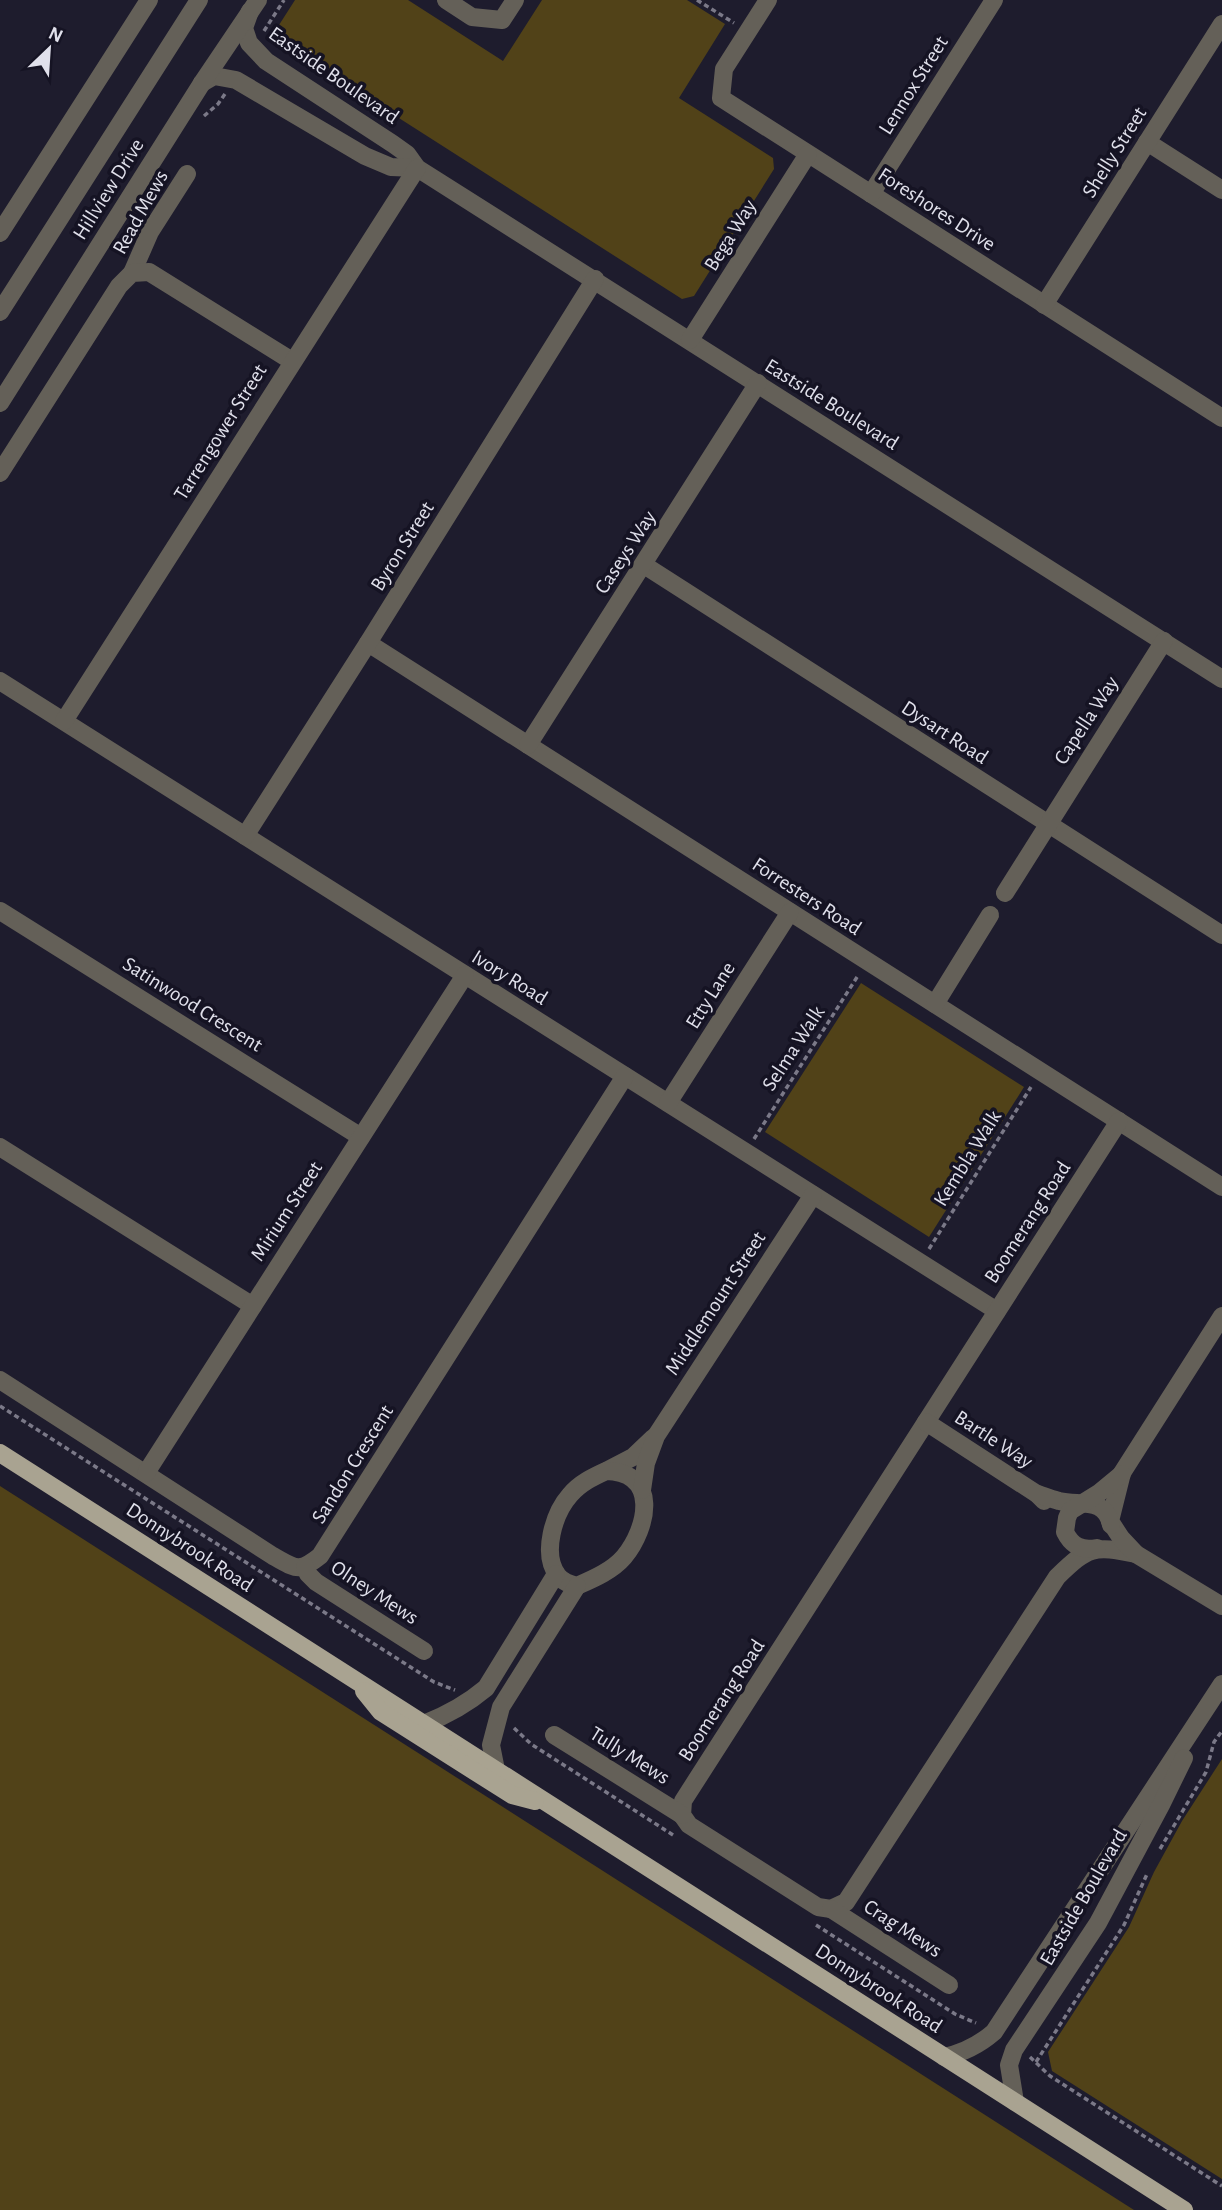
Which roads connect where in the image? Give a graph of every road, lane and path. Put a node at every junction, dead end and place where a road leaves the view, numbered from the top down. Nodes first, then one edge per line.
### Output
1 (149, 0) edge
2 (199, 0) edge
3 (446, 0) edge
4 (515, 0) edge
5 (698, 0) edge
6 (768, 0) edge
7 (994, 0) edge
8 (254, 6) edge
9 (1222, 24) edge
10 (748, 32) junction
11 (202, 83) junction
12 (1147, 142) junction
13 (808, 154) junction
14 (417, 168) junction
15 (187, 174) dead end
16 (1222, 190) edge
17 (870, 194) junction
18 (0, 233) edge
19 (132, 273) junction
20 (595, 279) junction
21 (1044, 305) junction
22 (0, 312) edge
23 (690, 340) junction
24 (292, 361) junction
25 (758, 383) junction
26 (0, 403) edge
27 (1222, 418) edge
28 (0, 472) edge
29 (644, 565) junction
30 (1164, 641) junction
31 (368, 643) junction
32 (1222, 679) edge
33 (0, 681) edge
34 (64, 721) junction
35 (528, 745) junction
36 (1047, 824) junction
37 (245, 836) junction
38 (1005, 893) dead end
39 (0, 911) edge
40 (790, 912) junction
41 (990, 915) dead end
42 (1222, 935) edge
43 (868, 961) junction
44 (465, 975) junction
45 (935, 1004) junction
46 (1041, 1071) junction
47 (625, 1076) junction
48 (668, 1104) junction
49 (1119, 1121) junction
50 (361, 1137) junction
51 (0, 1147) edge
52 (745, 1153) junction
53 (1222, 1186) edge
54 (813, 1195) junction
55 (920, 1262) junction
56 (253, 1306) junction
57 (997, 1311) junction
58 (1222, 1316) edge
59 (0, 1380) edge
60 (0, 1406) edge
61 (926, 1422) junction
62 (656, 1436) junction
63 (0, 1453) edge
64 (606, 1471) junction
65 (146, 1473) junction
66 (1122, 1474) junction
67 (642, 1490) junction
68 (1037, 1494) junction
69 (1083, 1504) junction
70 (1110, 1521) junction
71 (1065, 1532) junction
72 (1093, 1549) junction
73 (1136, 1553) junction
74 (306, 1567) junction
75 (556, 1574) junction
76 (1057, 1577) junction
77 (577, 1586) junction
78 (1222, 1606) edge
79 (424, 1651) dead end
80 (355, 1680) junction
81 (1222, 1684) edge
82 (471, 1700) junction
83 (1211, 1711) edge
84 (499, 1715) junction
85 (424, 1724) junction
86 (554, 1734) dead end
87 (496, 1770) junction
88 (551, 1805) junction
89 (682, 1815) junction
90 (684, 1842) dead end
91 (831, 1909) junction
92 (814, 1924) dead end
93 (949, 1985) dead end
94 (994, 2032) junction
95 (1016, 2047) junction
96 (944, 2057) junction
97 (1015, 2102) junction
98 (1222, 2186) edge
99 (1184, 2210) edge

1 - 18 street
2 - 22 street, Hillview Drive
3 - 4 street
5 - 10 path
6 - 10 street, Foreshores Drive
7 - 17 street, Lennox Street
8 - 11 street, Hillview Drive
8 - 14 street, Eastside Boulevard
9 - 12 street, Shelly Street
10 - 13 street, Foreshores Drive
11 - 14 street, Eastside Boulevard
11 - 26 street, Hillview Drive
12 - 16 street
12 - 21 street, Shelly Street
13 - 17 street, Foreshores Drive
13 - 23 street, Bega Way
14 - 20 street, Eastside Boulevard
14 - 24 street, Tarrengower Street
15 - 19 street, Read Mews
17 - 21 street, Foreshores Drive
19 - 24 street
19 - 28 street
20 - 23 street, Eastside Boulevard
20 - 31 street, Byron Street
21 - 27 street, Foreshores Drive
23 - 25 street, Eastside Boulevard
24 - 34 street, Tarrengower Street
25 - 29 street, Caseys Way
25 - 30 street, Eastside Boulevard
29 - 35 street, Caseys Way
29 - 36 street, Dysart Road
30 - 32 street, Eastside Boulevard
30 - 36 street, Capella Way
31 - 35 street, Forresters Road
31 - 37 street, Byron Street
33 - 34 street, Ivory Road
34 - 37 street, Ivory Road
35 - 40 street, Forresters Road
36 - 38 street, Capella Way
36 - 42 street, Dysart Road
37 - 44 street, Ivory Road
39 - 50 street, Satinwood Crescent
40 - 43 street, Forresters Road
40 - 48 street, Etty Lane
41 - 45 street
43 - 45 street, Forresters Road
43 - 52 path, Selma Walk
44 - 47 street, Ivory Road
44 - 50 street, Mirium Street
45 - 46 street, Forresters Road
46 - 49 street, Forresters Road
46 - 55 path, Kembla Walk
47 - 48 street, Ivory Road
47 - 74 street, Sandon Crescent
48 - 52 street, Ivory Road
49 - 53 street, Forresters Road
49 - 57 street, Boomerang Road
50 - 56 street, Mirium Street
51 - 56 street
52 - 54 street, Ivory Road
54 - 55 street, Ivory Road
54 - 62 street, Middlemount Street
55 - 57 street, Ivory Road
56 - 65 street, Mirium Street
57 - 61 street, Boomerang Road
58 - 66 street
59 - 65 street
60 - 82 path
61 - 68 street, Bartle Way
61 - 89 street, Boomerang Road
62 - 64 street, Middlemount Street
62 - 67 street, Middlemount Street
63 - 80 main road, Donnybrook Road
64 - 67 street
64 - 75 street
65 - 74 street
66 - 69 street
66 - 70 street
67 - 77 street
68 - 69 street
68 - 71 street
69 - 70 street
69 - 71 street
70 - 72 street
70 - 73 street
71 - 72 street
71 - 76 street
72 - 73 street
72 - 76 street
73 - 78 street
74 - 79 street, Olney Mews
75 - 77 street
75 - 82 street
76 - 91 street
77 - 84 street
80 - 85 main road, Donnybrook Road
80 - 88 main road, Donnybrook Road
81 - 83 street, Eastside Boulevard
82 - 85 street
83 - 94 street, Eastside Boulevard
83 - 95 street, Eastside Boulevard
84 - 87 street
84 - 90 path
85 - 87 main road, Donnybrook Road
86 - 89 street, Tully Mews
87 - 88 main road, Donnybrook Road
88 - 96 main road, Donnybrook Road
89 - 91 street
91 - 93 street, Crag Mews
92 - 94 path
94 - 96 street, Eastside Boulevard
95 - 97 street, Eastside Boulevard
95 - 98 path
96 - 97 main road, Donnybrook Road
97 - 99 main road, Donnybrook Road

